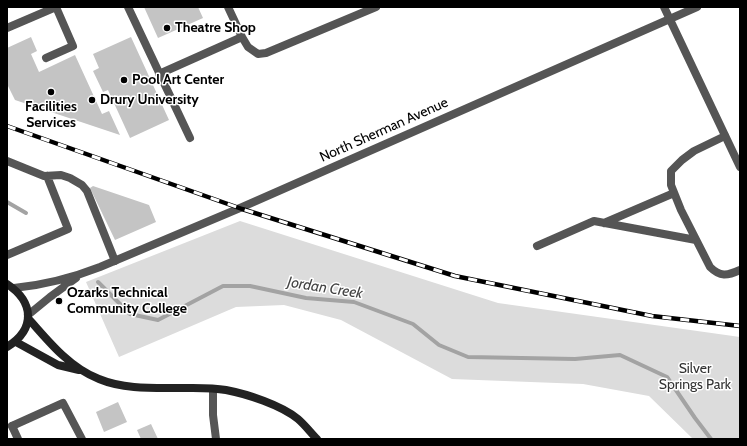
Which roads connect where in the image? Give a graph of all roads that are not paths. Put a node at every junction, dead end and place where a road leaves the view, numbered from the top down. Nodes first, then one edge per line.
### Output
1 (56, 7) edge
2 (128, 7) edge
3 (228, 7) edge
4 (376, 7) edge
5 (664, 7) edge
6 (697, 7) edge
7 (670, 19) junction
8 (7, 28) edge
9 (242, 37) junction
10 (46, 58) dead end
11 (159, 74) junction
12 (725, 136) junction
13 (190, 138) dead end
14 (7, 162) edge
15 (740, 167) edge
16 (47, 176) junction
17 (674, 193) junction
18 (604, 223) junction
19 (696, 240) junction
20 (537, 246) dead end
21 (7, 255) edge
22 (115, 261) junction
23 (740, 270) edge
24 (80, 275) junction
25 (11, 286) edge
26 (28, 317) junction
27 (16, 342) junction
28 (7, 347) edge
29 (82, 371) junction
30 (213, 389) junction
31 (18, 439) edge
32 (82, 439) edge
33 (216, 439) edge
34 (318, 439) edge

1 - 8 street
1 - 10 street
2 - 11 street
3 - 9 street
4 - 9 street
5 - 7 street
6 - 7 street, North Sherman Avenue
7 - 12 street
7 - 22 street, North Sherman Avenue
9 - 11 street
11 - 13 street
12 - 15 street
12 - 17 street
14 - 16 street
16 - 21 street
16 - 22 street
17 - 18 street
17 - 19 street
18 - 19 street
18 - 20 street
19 - 23 street
22 - 24 street, North Sherman Avenue
24 - 25 street, North Sherman Avenue
24 - 26 street, North Sherman Avenue
25 - 26 street
26 - 27 street
26 - 29 street
27 - 28 street
27 - 29 street
29 - 30 street
30 - 33 street
30 - 34 street
31 - 32 street

